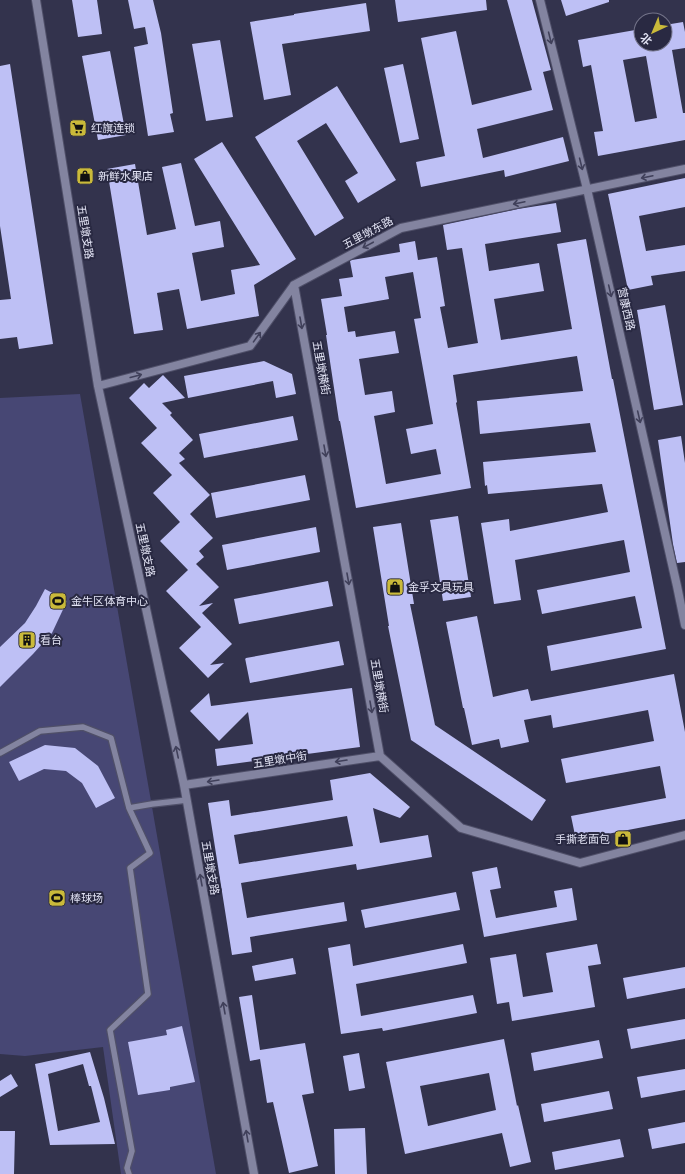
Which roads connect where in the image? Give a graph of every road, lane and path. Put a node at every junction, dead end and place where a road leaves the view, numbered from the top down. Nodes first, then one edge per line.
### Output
1 (36, 0) edge
2 (540, 0) edge
3 (685, 169) edge
4 (587, 189) junction
5 (294, 285) junction
6 (98, 386) junction
7 (681, 586) edge
8 (685, 625) edge
9 (0, 753) edge
10 (380, 756) junction
11 (184, 785) junction
12 (186, 800) junction
13 (129, 808) junction
14 (685, 835) edge
15 (129, 1174) edge
16 (254, 1174) edge

1 - 6 street, 五里墩支路
2 -> 4 street, 营康西路
3 -> 4 street, 五里墩东路
4 -> 5 street, 五里墩东路
4 -> 7 street, 营康西路
6 -> 5 street, 五里墩东路
5 -> 10 street, 五里墩横街
11 -> 6 street, 五里墩支路
7 - 8 street, 营康西路
9 - 13 lane
10 -> 11 street, 五里墩中街
10 - 14 street
11 - 12 street, 五里墩支路
12 - 13 lane
16 -> 12 street, 五里墩支路
13 - 15 lane

